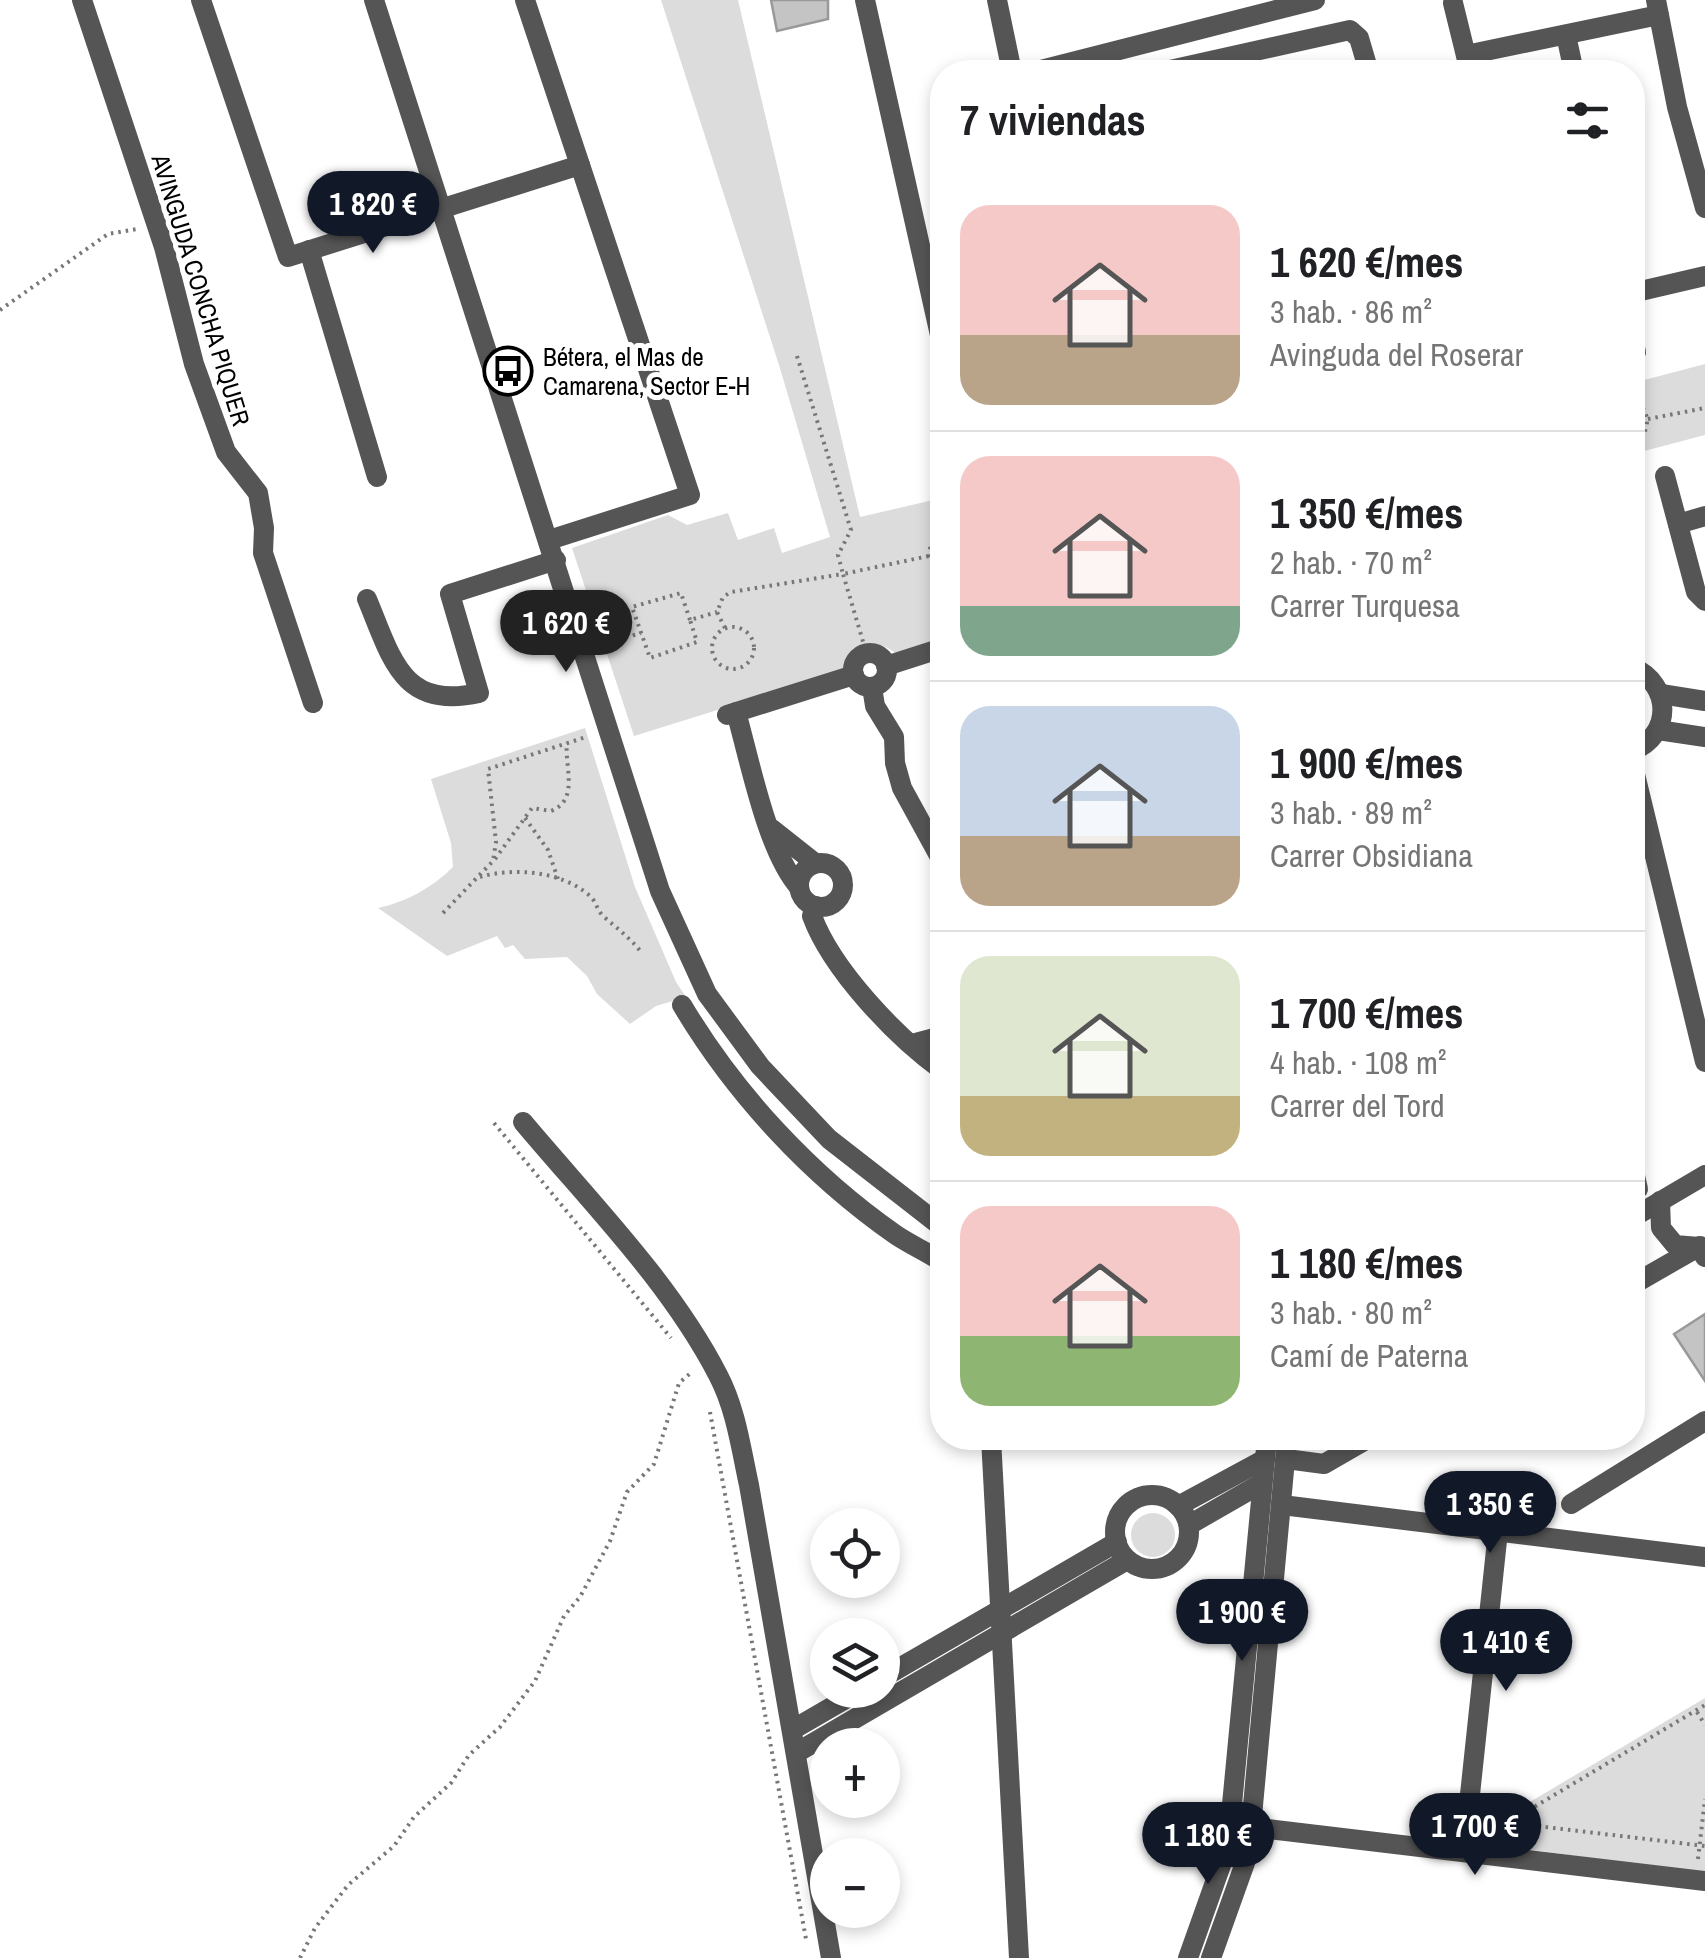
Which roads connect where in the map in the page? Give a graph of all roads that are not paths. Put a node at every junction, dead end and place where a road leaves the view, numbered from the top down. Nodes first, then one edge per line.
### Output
1 (82, 0) edge
2 (201, 0) edge
3 (374, 0) edge
4 (525, 0) edge
5 (865, 0) edge
6 (997, 0) edge
7 (1315, 0) edge
8 (1449, 1) edge
9 (1658, 7) edge
10 (1230, 22) junction
11 (1566, 34) junction
12 (1239, 52) junction
13 (1010, 60) edge
14 (1080, 60) edge
15 (1208, 60) edge
16 (1365, 60) edge
17 (1467, 60) edge
18 (1481, 60) edge
19 (1571, 60) edge
20 (580, 165) junction
21 (442, 207) junction
22 (1705, 208) edge
23 (309, 250) junction
24 (930, 269) edge
25 (1705, 276) edge
26 (1645, 290) edge
27 (377, 476) dead end
28 (1665, 476) dead end
29 (1705, 516) edge
30 (1678, 524) junction
31 (552, 550) junction
32 (368, 600) dead end
33 (1705, 601) edge
34 (930, 652) edge
35 (886, 666) junction
36 (1645, 676) edge
37 (863, 681) junction
38 (1661, 694) junction
39 (1705, 701) edge
40 (313, 703) dead end
41 (1658, 730) junction
42 (1705, 737) edge
43 (1645, 743) edge
44 (1645, 815) edge
45 (930, 826) edge
46 (770, 828) junction
47 (815, 863) junction
48 (799, 887) junction
49 (816, 906) junction
50 (682, 1005) dead end
51 (930, 1039) edge
52 (912, 1044) junction
53 (930, 1060) edge
54 (1705, 1062) edge
55 (523, 1122) dead end
56 (1705, 1175) edge
57 (1660, 1201) junction
58 (1645, 1210) edge
59 (930, 1218) edge
60 (1703, 1249) edge
61 (930, 1254) edge
62 (1645, 1278) edge
63 (1705, 1421) edge
64 (992, 1450) edge
65 (1273, 1450) edge
66 (1275, 1450) edge
67 (1276, 1450) edge
68 (1282, 1450) edge
69 (1348, 1450) edge
70 (1262, 1483) junction
71 (1571, 1504) dead end
72 (1282, 1505) junction
73 (1178, 1506) junction
74 (1188, 1525) junction
75 (1498, 1531) junction
76 (1122, 1551) junction
77 (1705, 1556) edge
78 (1000, 1610) junction
79 (1001, 1634) junction
80 (900, 1668) edge
81 (830, 1708) edge
82 (792, 1730) junction
83 (796, 1753) junction
84 (1251, 1827) junction
85 (1464, 1851) junction
86 (1700, 1877) edge
87 (831, 1958) edge
88 (1018, 1958) edge
89 (1188, 1958) edge
90 (1211, 1958) edge

1 - 40 street, AVINGUDA CONCHA PIQUER
2 - 23 street
3 - 21 street
4 - 20 street
5 - 24 street
6 - 13 street
7 - 10 street
8 - 17 street
9 - 11 street
9 - 22 street
10 - 12 street
10 - 14 street
11 - 18 street
11 - 19 street
12 - 15 street
12 - 16 street
20 - 21 street
20 - 31 street
21 - 23 street
21 - 31 street
23 - 27 street
25 - 26 street
28 - 30 street
29 - 30 street
30 - 33 street
31 - 32 street
31 - 59 street
34 - 35 street
35 - 37 street
35 - 37 street
36 - 38 street
37 - 45 street
37 - 46 street
38 - 39 street
38 - 41 street
41 - 42 street
41 - 43 street
44 - 54 street
46 - 47 street
46 - 48 street
47 - 48 street
47 - 49 street
48 - 49 street
49 - 52 street
50 - 61 street
51 - 52 street
52 - 53 street
55 - 82 street
56 - 57 street
57 - 58 street
57 - 60 street
60 - 62 street
63 - 71 street
64 - 78 street
65 - 73 street
66 - 70 street
67 - 72 street
68 - 69 street
70 - 74 street
70 - 89 street
72 - 75 street
72 - 84 street
73 - 74 street
73 - 76 street
74 - 76 street
75 - 77 street
75 - 85 street
76 - 78 street
76 - 79 street
78 - 79 street
78 - 80 street
79 - 83 street
79 - 88 street
81 - 82 street
82 - 83 street
83 - 87 street
84 - 85 street
84 - 90 street
85 - 86 street

